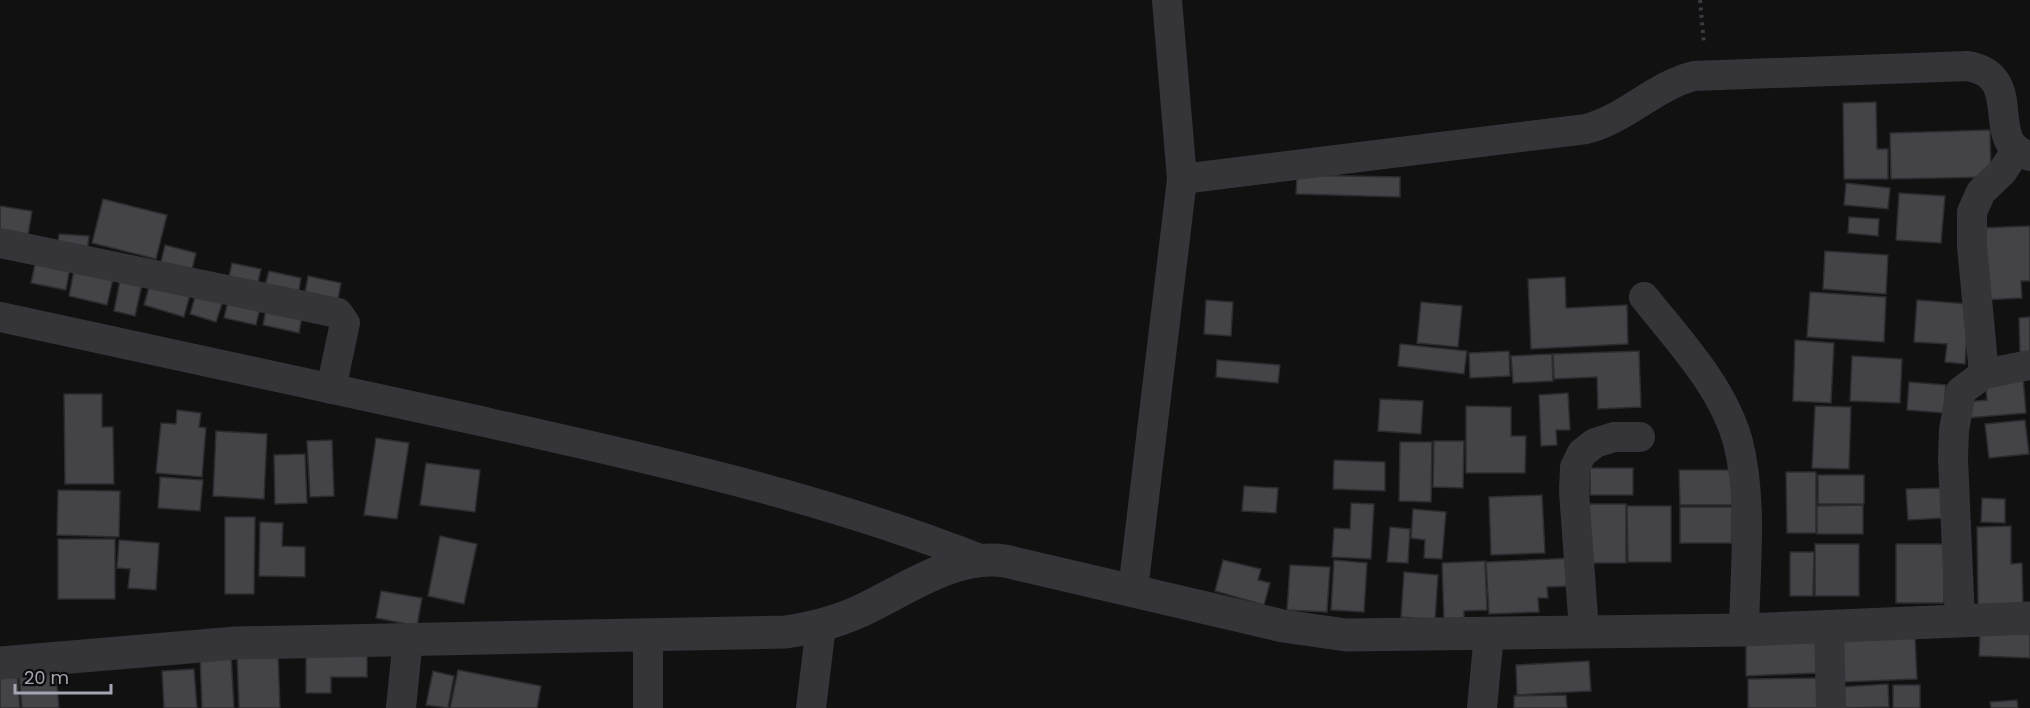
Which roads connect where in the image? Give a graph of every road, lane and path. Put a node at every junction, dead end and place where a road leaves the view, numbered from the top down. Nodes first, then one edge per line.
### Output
1 (1167, 0) edge
2 (1700, 0) edge
3 (1707, 75) junction
4 (2023, 154) edge
5 (1182, 179) junction
6 (0, 243) edge
7 (1644, 297) dead end
8 (0, 317) edge
9 (2030, 365) edge
10 (1984, 374) junction
11 (331, 389) junction
12 (1640, 437) dead end
13 (980, 558) junction
14 (1133, 590) junction
15 (2030, 618) edge
16 (1960, 620) junction
17 (1829, 626) junction
18 (820, 627) junction
19 (1744, 630) junction
20 (1584, 631) junction
21 (1489, 634) junction
22 (648, 635) junction
23 (408, 638) junction
24 (0, 663) edge
25 (401, 708) edge
26 (648, 708) edge
27 (811, 708) edge
28 (1482, 708) edge
29 (1831, 708) edge

1 - 5 street
2 - 3 path
3 - 4 street
3 - 5 street
4 - 10 street
5 - 14 street
6 - 11 street
7 - 19 street
8 - 11 street
9 - 10 street
10 - 16 street
11 - 13 street
12 - 20 street
13 - 14 street
13 - 18 street
14 - 21 street
15 - 16 street
16 - 17 street
17 - 19 street
17 - 29 street
18 - 22 street
18 - 27 street
19 - 20 street
20 - 21 street
21 - 28 street
22 - 23 street
22 - 26 street
23 - 24 street
23 - 25 street

